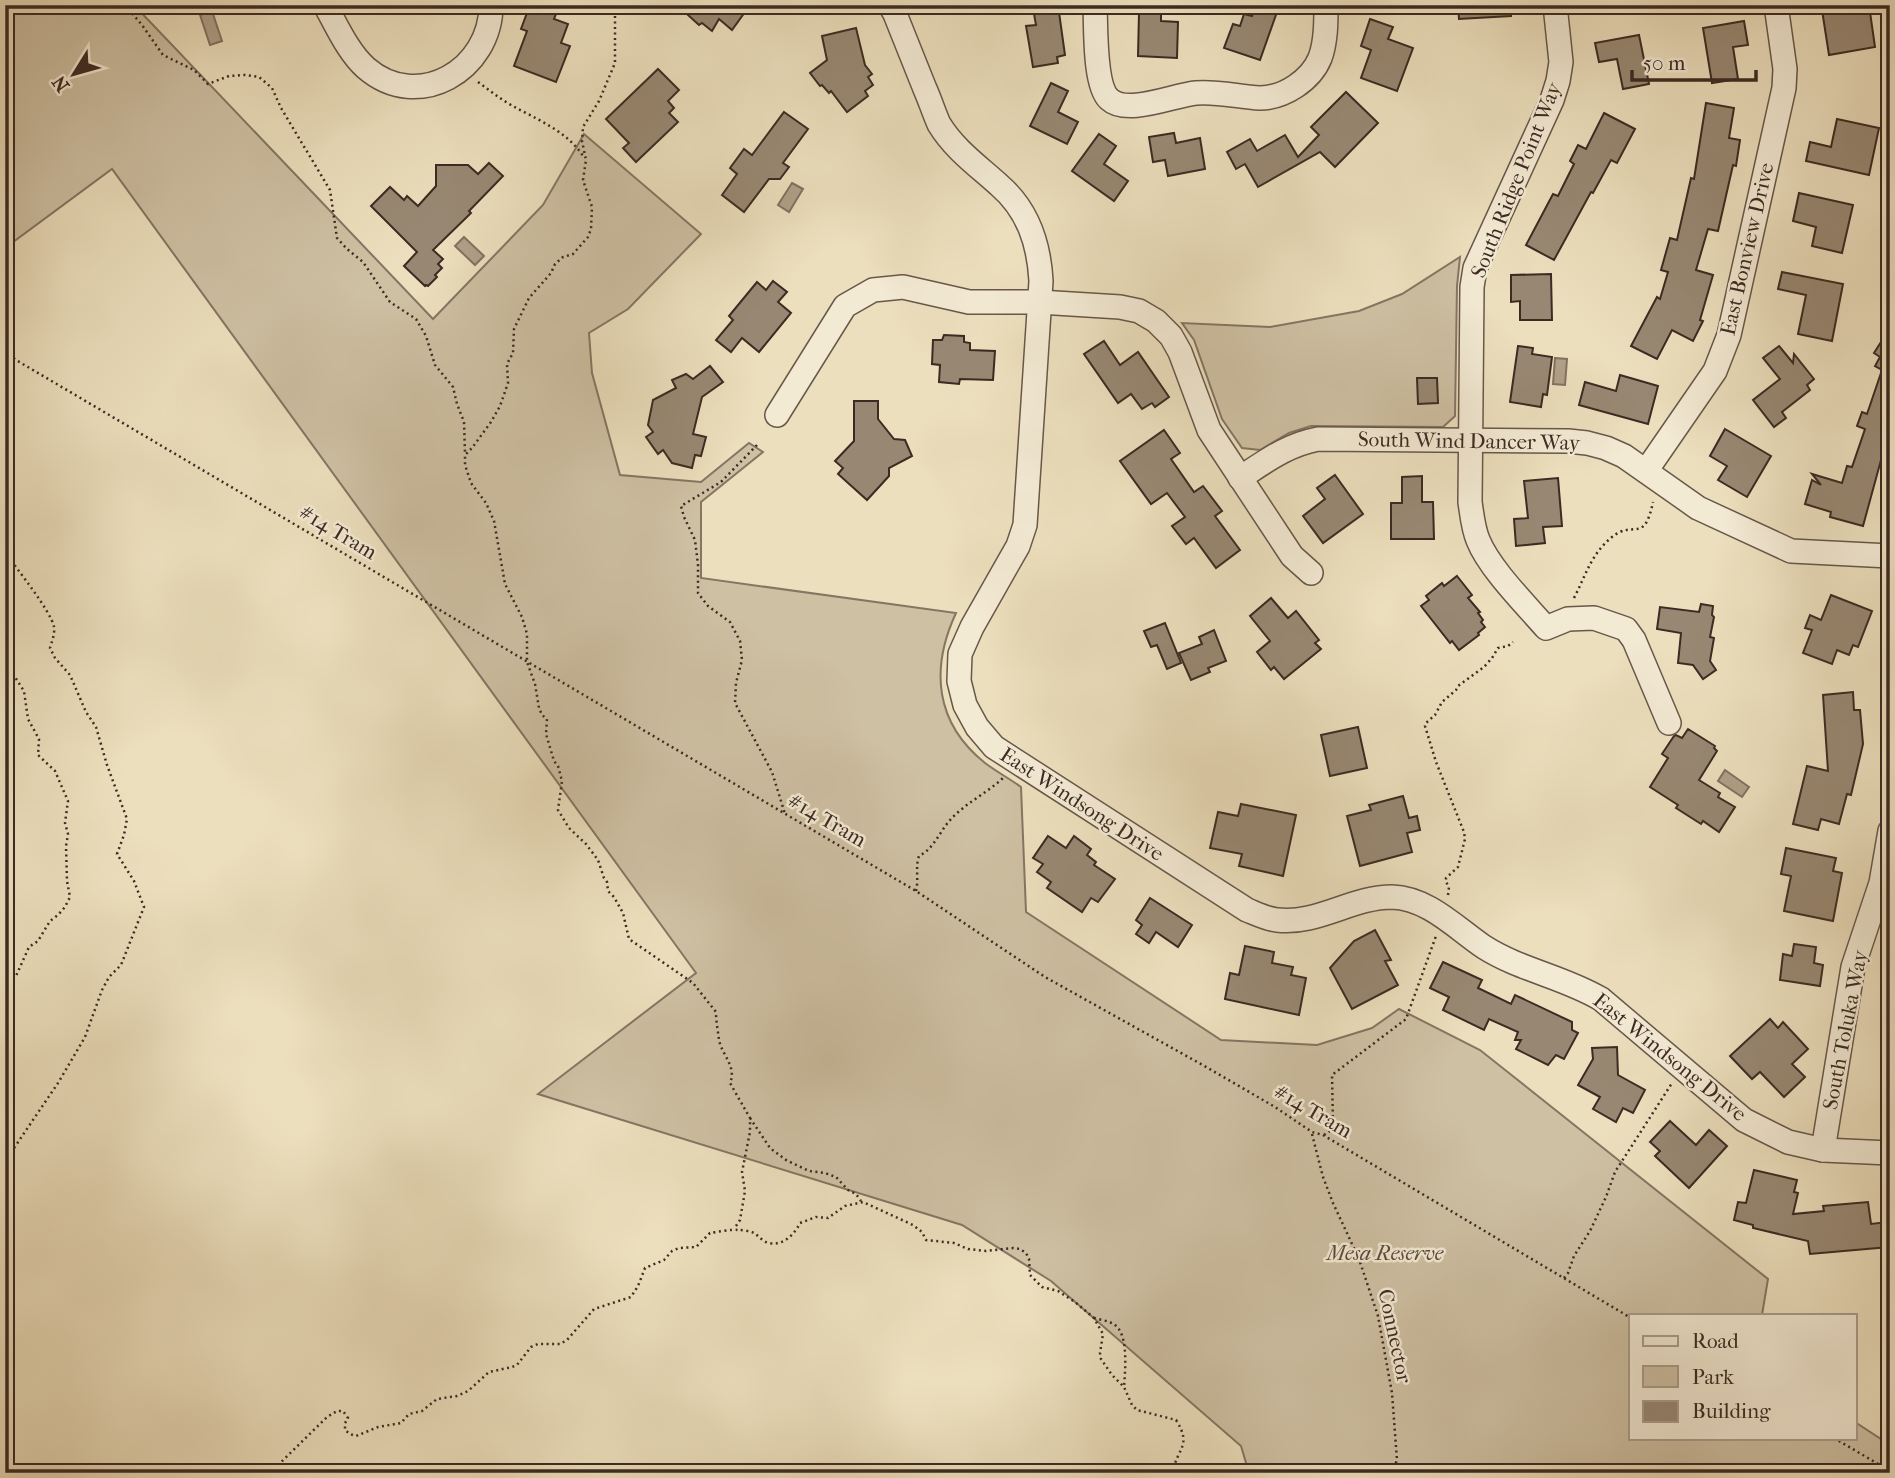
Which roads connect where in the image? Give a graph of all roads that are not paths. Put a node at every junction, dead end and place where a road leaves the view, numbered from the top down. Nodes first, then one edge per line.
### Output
1 (325, 5) edge
2 (491, 5) edge
3 (890, 5) edge
4 (1095, 5) edge
5 (1326, 5) edge
6 (1555, 5) edge
7 (1776, 5) edge
8 (1039, 302) junction
9 (777, 415) dead end
10 (1471, 440) junction
11 (1646, 471) junction
12 (1240, 478) junction
13 (1890, 556) edge
14 (1311, 573) dead end
15 (1669, 723) dead end
16 (1890, 831) edge
17 (1823, 1150) junction
18 (1890, 1153) edge

1 - 2 street
3 - 8 street, East Windsong Drive
4 - 5 street
6 - 10 street, South Ridge Point Way
7 - 11 street, East Bonview Drive
8 - 9 street
8 - 12 street
8 - 17 street, East Windsong Drive
10 - 11 street, South Wind Dancer Way
10 - 12 street, South Wind Dancer Way
10 - 15 street, South Ridge Point Way
11 - 13 street, South Wind Dancer Way
12 - 14 street
16 - 17 street, South Toluka Way
17 - 18 street, East Windsong Drive

